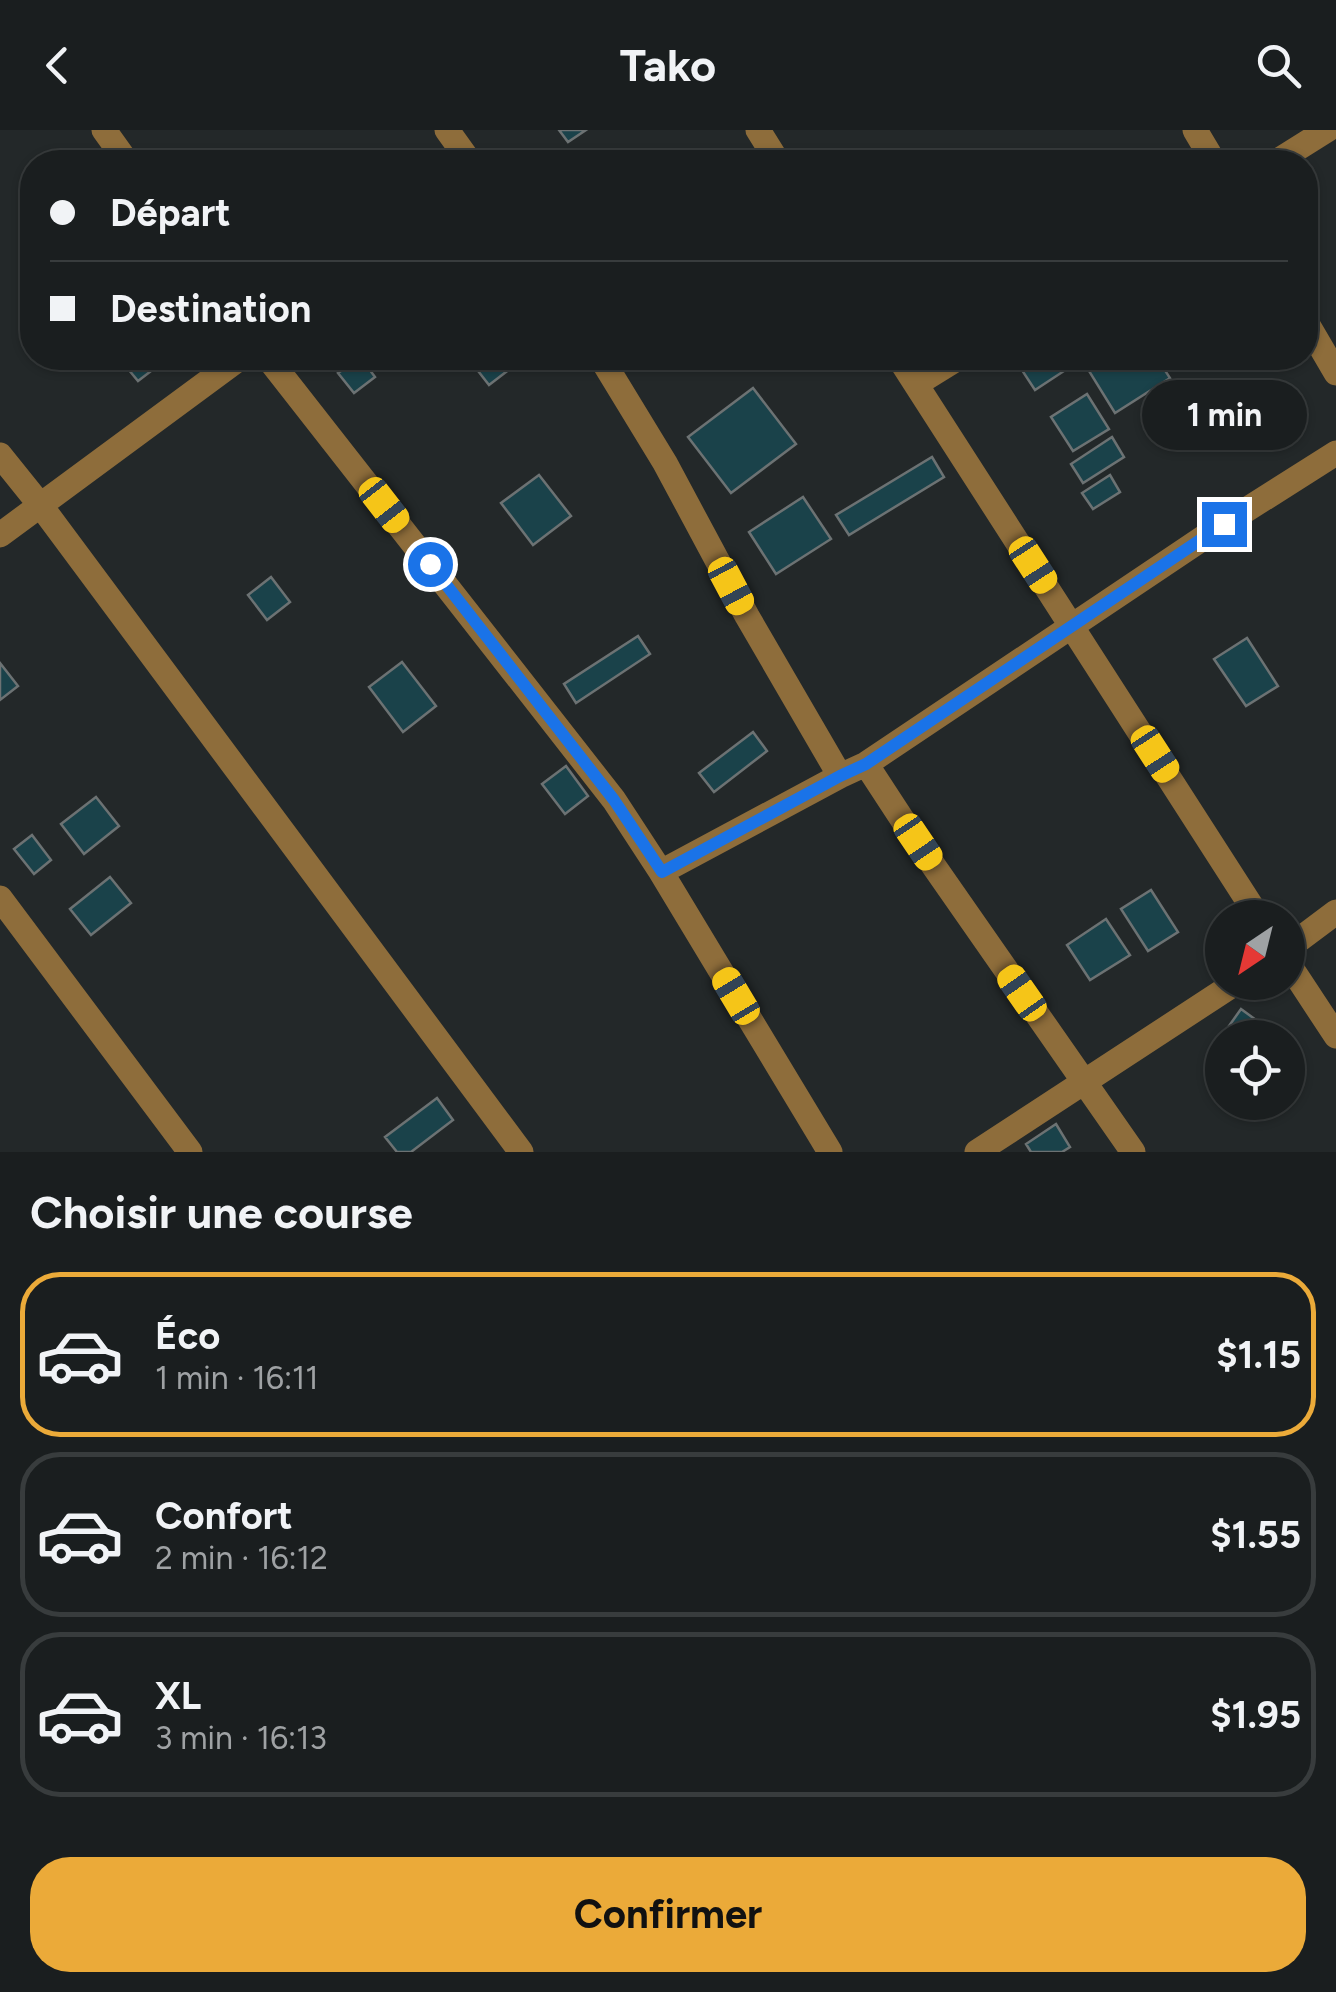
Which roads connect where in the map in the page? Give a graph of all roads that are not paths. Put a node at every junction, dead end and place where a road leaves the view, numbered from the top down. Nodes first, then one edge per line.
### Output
1 (1327, 130) edge
2 (1295, 150) edge
3 (1318, 342) edge
4 (224, 370) edge
5 (277, 370) edge
6 (607, 370) edge
7 (907, 370) edge
8 (939, 370) edge
9 (1336, 373) edge
10 (916, 384) junction
11 (1336, 452) edge
12 (0, 455) edge
13 (41, 506) junction
14 (0, 535) edge
15 (1072, 625) junction
16 (866, 764) junction
17 (840, 776) junction
18 (662, 872) junction
19 (0, 898) edge
20 (1248, 900) edge
21 (1336, 912) edge
22 (1305, 935) edge
23 (1305, 988) edge
24 (1209, 1000) edge
25 (1336, 1036) edge
26 (1084, 1083) junction
27 (190, 1152) edge
28 (522, 1152) edge
29 (830, 1152) edge
30 (977, 1152) edge
31 (1133, 1152) edge

1 - 2 street
3 - 9 street
4 - 13 street
5 - 18 street
6 - 17 street
7 - 10 street
8 - 10 street
10 - 15 street
11 - 15 street
12 - 13 street
13 - 14 street
13 - 28 street
15 - 16 street
15 - 20 street
16 - 17 street
16 - 26 street
17 - 18 street
18 - 29 street
19 - 27 street
21 - 22 street
23 - 25 street
24 - 26 street
26 - 30 street
26 - 31 street

